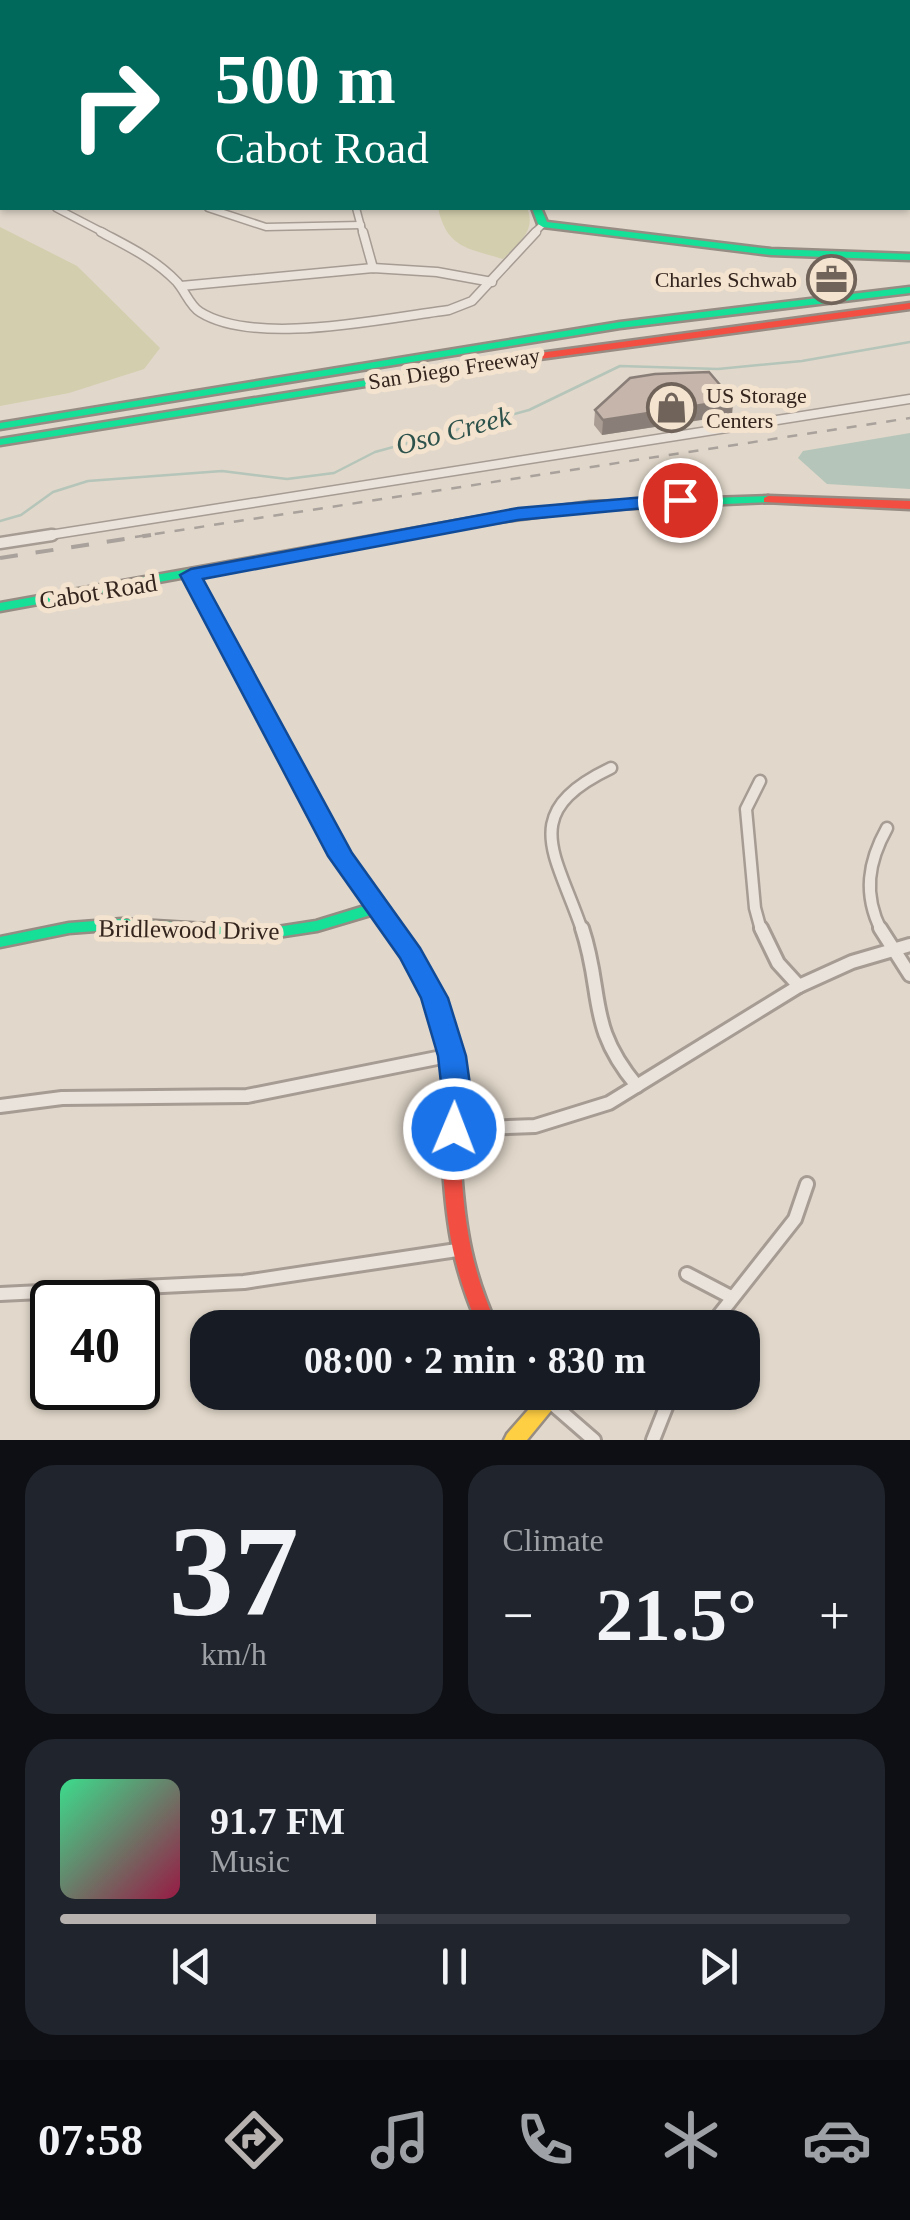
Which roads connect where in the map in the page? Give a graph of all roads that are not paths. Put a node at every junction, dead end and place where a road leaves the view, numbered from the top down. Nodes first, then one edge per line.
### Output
1 (60, 210) edge
2 (212, 210) edge
3 (357, 210) edge
4 (540, 217) edge
5 (361, 225) junction
6 (910, 254) edge
7 (373, 268) junction
8 (492, 282) junction
9 (181, 286) junction
10 (910, 290) edge
11 (910, 306) edge
12 (910, 399) edge
13 (0, 426) edge
14 (0, 442) edge
15 (910, 505) edge
16 (0, 542) edge
17 (191, 575) junction
18 (0, 608) edge
19 (611, 768) dead end
20 (760, 782) dead end
21 (886, 828) dead end
22 (376, 908) junction
23 (0, 942) edge
24 (910, 945) edge
25 (890, 950) junction
26 (910, 976) edge
27 (799, 986) junction
28 (452, 1056) junction
29 (637, 1086) junction
30 (0, 1106) edge
31 (454, 1129) junction
32 (807, 1184) dead end
33 (457, 1250) junction
34 (687, 1274) dead end
35 (0, 1294) edge
36 (732, 1297) junction
37 (480, 1310) edge
38 (722, 1310) edge
39 (535, 1410) edge
40 (559, 1410) edge
41 (665, 1410) edge
42 (514, 1440) edge
43 (594, 1440) edge
44 (653, 1440) edge

1 - 9 street
2 - 5 street
3 - 5 street
4 - 6 main road
4 - 8 street
5 - 7 street
7 - 8 street
7 - 9 street
8 - 9 street
10 - 13 main road, San Diego Freeway
11 - 14 main road, San Diego Freeway
12 - 16 street
15 - 17 main road, Cabot Road
17 - 18 main road, Cabot Road
17 - 22 main road
19 - 29 street
20 - 27 street
21 - 25 street
22 - 23 main road, Bridlewood Drive
22 - 28 main road
24 - 25 street
25 - 26 street
25 - 27 street
27 - 29 street
28 - 30 street
28 - 31 main road
29 - 31 street
31 - 33 main road
32 - 36 street
33 - 35 street
33 - 37 main road
34 - 36 street
36 - 38 street
39 - 42 main road
40 - 43 street
41 - 44 street

